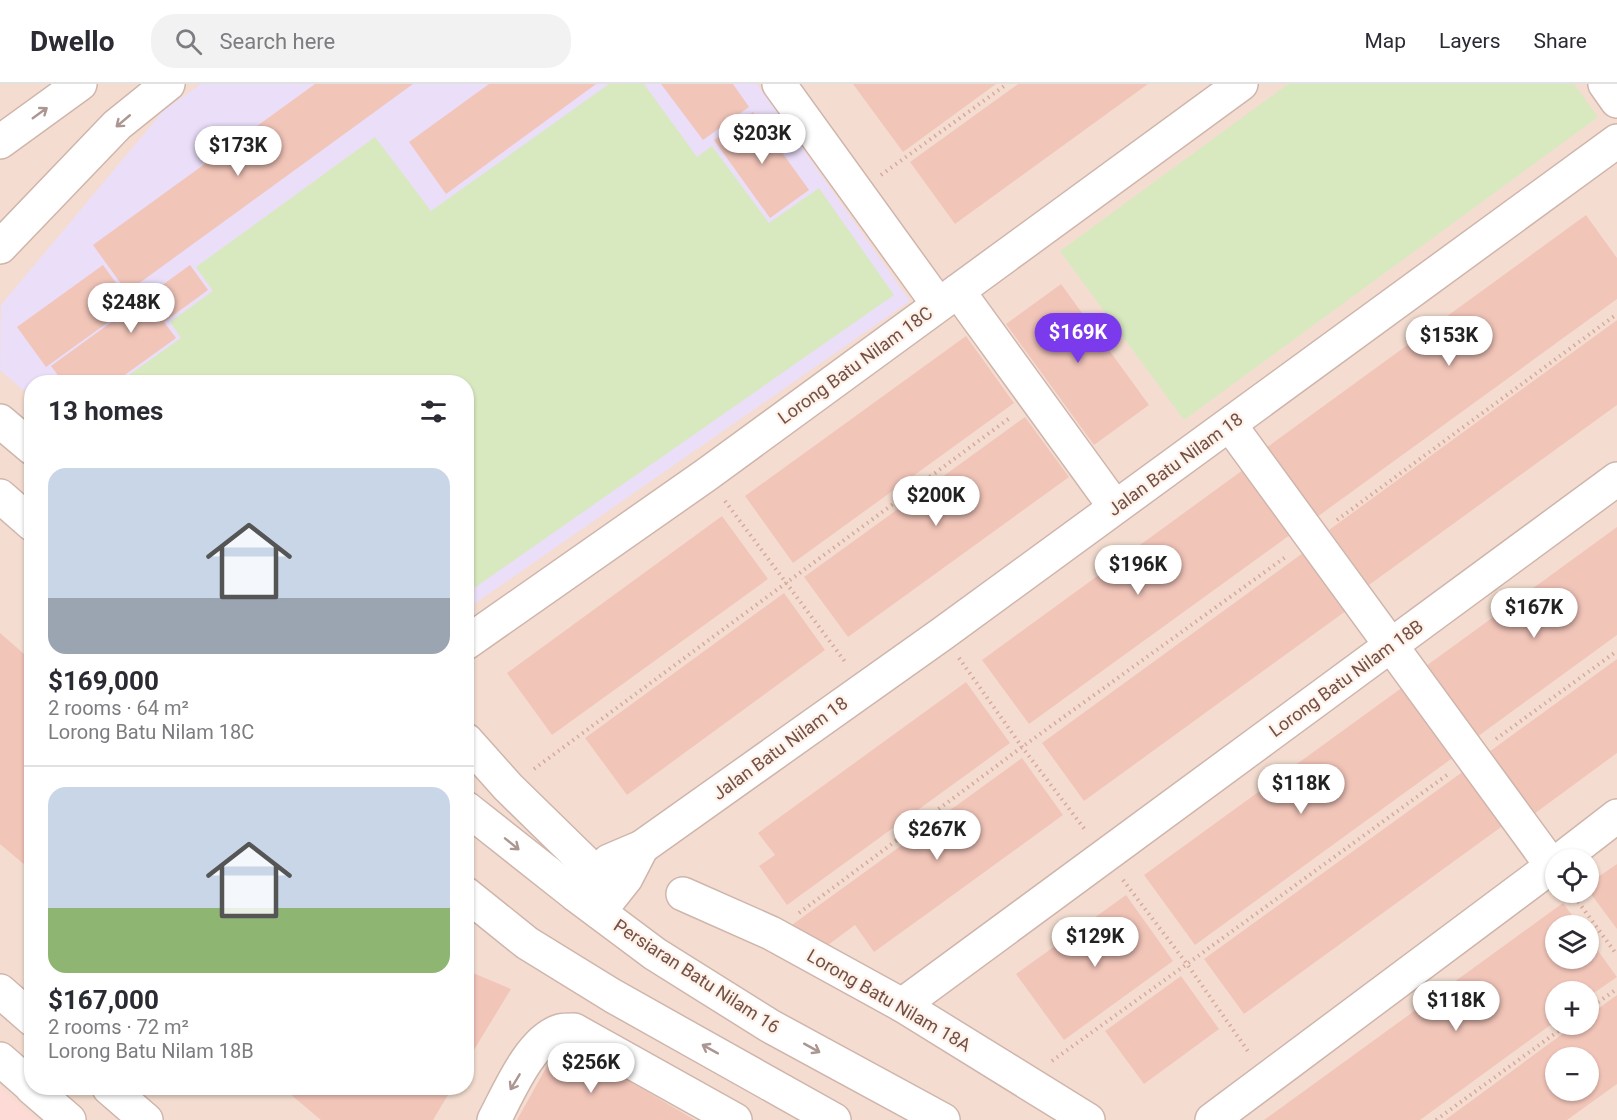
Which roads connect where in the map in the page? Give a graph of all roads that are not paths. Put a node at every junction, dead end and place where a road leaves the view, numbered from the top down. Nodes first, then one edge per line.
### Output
1 (81, 84) edge
2 (168, 84) edge
3 (780, 84) edge
4 (1241, 84) edge
5 (1605, 84) edge
6 (1617, 101) edge
7 (0, 142) edge
8 (1613, 153) edge
9 (0, 247) edge
10 (948, 297) junction
11 (0, 421) edge
12 (1230, 424) junction
13 (24, 441) edge
14 (1617, 479) edge
15 (0, 496) edge
16 (1115, 507) junction
17 (24, 517) edge
18 (474, 637) edge
19 (1391, 645) junction
20 (474, 749) edge
21 (474, 814) edge
22 (1617, 816) edge
23 (1545, 849) edge
24 (1574, 849) edge
25 (1545, 871) edge
26 (591, 894) junction
27 (683, 894) dead end
28 (474, 900) edge
29 (474, 925) edge
30 (527, 943) junction
31 (0, 991) edge
32 (902, 1005) junction
33 (24, 1012) edge
34 (0, 1059) edge
35 (755, 1075) junction
36 (24, 1080) edge
37 (41, 1095) edge
38 (117, 1095) edge
39 (69, 1120) edge
40 (146, 1120) edge
41 (494, 1120) edge
42 (735, 1120) edge
43 (795, 1120) edge
44 (834, 1120) edge
45 (943, 1120) edge
46 (1088, 1120) edge
47 (1212, 1120) edge

7 -> 1 street
2 -> 9 street
3 - 10 street
4 - 10 street, Lorong Batu Nilam 18C
5 - 6 street
8 - 12 street, Jalan Batu Nilam 18
10 - 16 street
10 - 18 street, Lorong Batu Nilam 18C
11 - 13 street
12 - 16 street, Jalan Batu Nilam 18
12 - 19 street
14 - 19 street, Lorong Batu Nilam 18B
15 - 17 street
16 - 26 street, Jalan Batu Nilam 18
19 - 23 street
19 - 32 street, Lorong Batu Nilam 18B
20 - 26 street
21 -> 26 street, Persiaran Batu Nilam 16
22 - 24 street
25 - 47 street
26 -> 45 street, Persiaran Batu Nilam 16
27 - 32 street, Lorong Batu Nilam 18A
28 - 30 street
29 - 30 street
35 -> 30 street
31 - 33 street
32 - 46 street, Lorong Batu Nilam 18A
34 - 36 street
35 - 43 street
35 - 44 street
37 - 39 street
38 - 40 street
42 -> 41 street

